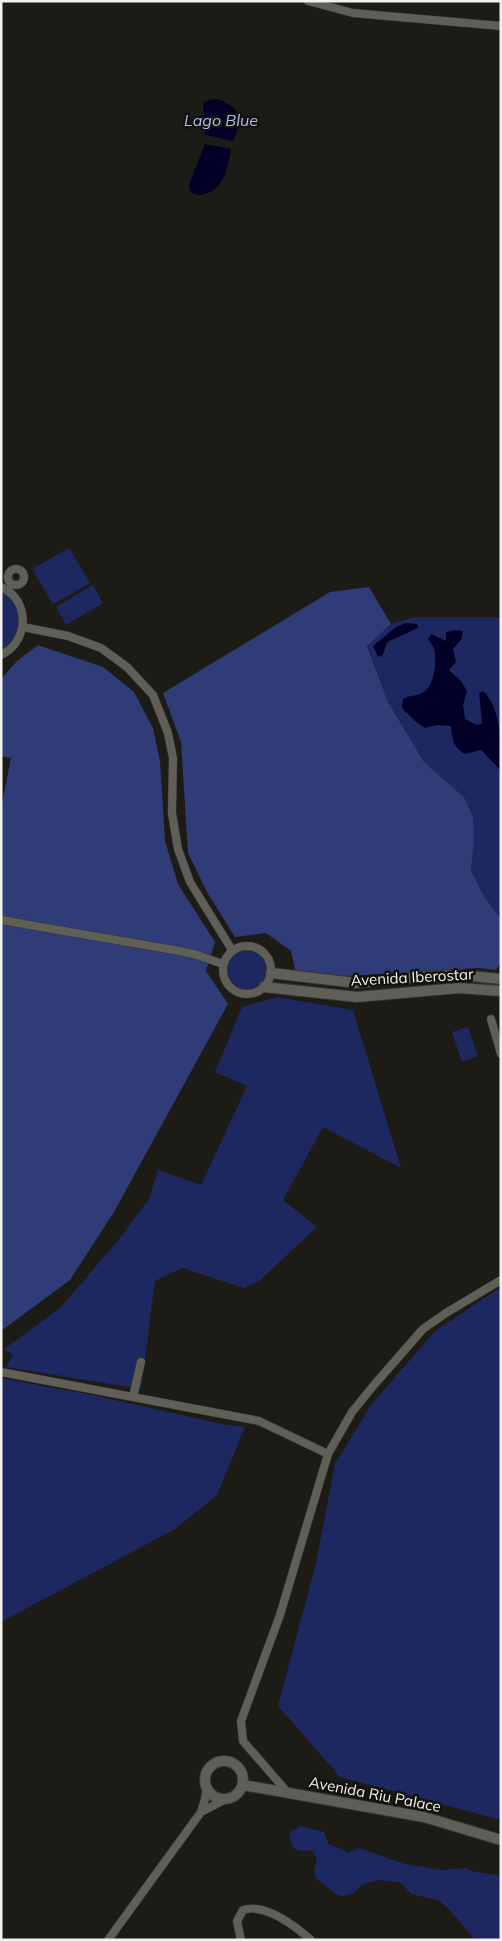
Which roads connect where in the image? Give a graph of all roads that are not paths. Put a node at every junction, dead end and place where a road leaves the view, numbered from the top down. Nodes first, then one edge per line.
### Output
1 (308, 1) edge
2 (501, 26) edge
3 (7, 587) edge
4 (23, 627) junction
5 (1, 655) edge
6 (1, 920) edge
7 (232, 950) junction
8 (223, 964) junction
9 (272, 974) junction
10 (501, 979) edge
11 (264, 987) junction
12 (501, 991) edge
13 (492, 1019) dead end
14 (501, 1054) edge
15 (501, 1280) edge
16 (141, 1362) dead end
17 (1, 1372) edge
18 (133, 1397) junction
19 (328, 1454) junction
20 (243, 1784) junction
21 (206, 1787) junction
22 (288, 1793) junction
23 (226, 1799) junction
24 (202, 1812) junction
25 (501, 1840) edge
26 (108, 1940) edge
27 (241, 1940) edge
28 (311, 1940) edge

1 - 2 street
3 - 4 street
4 - 5 street
4 - 7 street
6 - 8 street
7 - 8 street
7 - 9 street
8 - 11 street
9 - 10 street, Avenida Iberostar
9 - 11 street
11 - 12 street, Avenida Iberostar
13 - 14 street
15 - 19 street
16 - 18 street
17 - 18 street
18 - 19 street
19 - 22 street
20 - 21 street
20 - 22 street, Avenida Riu Palace
20 - 23 street
21 - 23 street
21 - 24 street
22 - 25 street, Avenida Riu Palace
23 - 24 street
24 - 26 street
27 - 28 street

